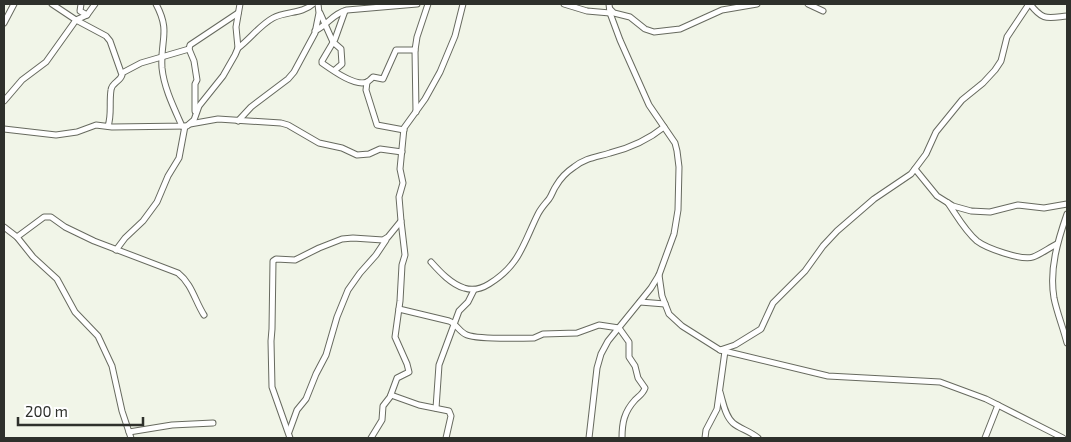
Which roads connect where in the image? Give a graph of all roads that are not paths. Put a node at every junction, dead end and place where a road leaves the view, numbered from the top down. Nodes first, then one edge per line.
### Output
1 (14, 4) edge
2 (52, 4) edge
3 (81, 4) edge
4 (95, 4) edge
5 (164, 4) edge
6 (240, 4) edge
7 (313, 4) edge
8 (318, 4) edge
9 (417, 4) edge
10 (427, 4) edge
11 (462, 4) edge
12 (564, 4) edge
13 (757, 4) edge
14 (808, 4) edge
15 (1029, 4) edge
16 (157, 6) edge
17 (610, 9) edge
18 (345, 11) junction
19 (823, 11) dead end
20 (238, 12) junction
21 (319, 13) junction
22 (87, 16) junction
23 (1067, 16) edge
24 (76, 20) junction
25 (4, 23) edge
26 (326, 25) junction
27 (315, 31) junction
28 (333, 42) junction
29 (238, 48) junction
30 (189, 49) junction
31 (415, 50) junction
32 (162, 57) junction
33 (334, 70) junction
34 (122, 73) junction
35 (367, 82) junction
36 (4, 101) edge
37 (416, 112) junction
38 (196, 114) junction
39 (238, 121) junction
40 (186, 125) junction
41 (108, 126) junction
42 (664, 127) junction
43 (4, 129) edge
44 (404, 130) junction
45 (402, 152) junction
46 (915, 169) junction
47 (947, 203) junction
48 (1067, 204) edge
49 (1067, 214) edge
50 (401, 221) junction
51 (4, 227) edge
52 (17, 237) junction
53 (386, 239) junction
54 (1057, 244) junction
55 (116, 250) junction
56 (431, 262) dead end
57 (659, 275) junction
58 (474, 290) junction
59 (640, 302) junction
60 (665, 304) junction
61 (399, 309) junction
62 (204, 316) dead end
63 (455, 323) junction
64 (618, 328) junction
65 (1067, 343) edge
66 (722, 351) junction
67 (720, 389) junction
68 (391, 395) junction
69 (998, 405) junction
70 (436, 408) junction
71 (213, 423) dead end
72 (129, 432) junction
73 (289, 436) edge
74 (131, 438) edge
75 (371, 438) edge
76 (446, 438) edge
77 (589, 438) edge
78 (622, 438) edge
79 (705, 438) edge
80 (758, 438) edge
81 (985, 438) edge
82 (1063, 438) edge

1 - 25 street
2 - 24 street
3 - 22 street
4 - 22 street
5 - 16 street
6 - 20 street
7 - 29 street
8 - 21 street
9 - 18 street
10 - 31 street
11 - 37 street
12 - 17 street
13 - 17 street
14 - 19 street
15 - 23 street
15 - 46 street
16 - 32 street
17 - 42 street
18 - 26 street
18 - 28 street
20 - 29 street
20 - 30 street
21 - 26 street
21 - 27 street
22 - 24 street
24 - 34 street
24 - 36 street
26 - 27 street
26 - 28 street
27 - 39 street
28 - 33 street
28 - 33 street
29 - 38 street
30 - 32 street
30 - 38 street
31 - 35 street
31 - 37 street
32 - 34 street
32 - 40 street
33 - 35 street
34 - 41 street
35 - 44 street
37 - 44 street
38 - 40 street
39 - 40 street
39 - 45 street
40 - 41 street
40 - 55 street
41 - 43 street
42 - 57 street
42 - 58 street
44 - 45 street
45 - 50 street
46 - 47 street
46 - 66 street
47 - 48 street
47 - 54 street
49 - 54 street
50 - 53 street
50 - 61 street
51 - 52 street
52 - 55 street
52 - 72 street
53 - 73 street
53 - 73 street
54 - 65 street
55 - 62 street
56 - 58 street
57 - 59 street
57 - 60 street
58 - 63 street
59 - 60 street
59 - 64 street
60 - 66 street
61 - 63 street
61 - 68 street
63 - 64 street
63 - 70 street
64 - 77 street
64 - 78 street
66 - 67 street
66 - 69 street
67 - 79 street
67 - 80 street
68 - 70 street
68 - 75 street
69 - 81 street
69 - 82 street
70 - 76 street
71 - 72 street
72 - 74 street

